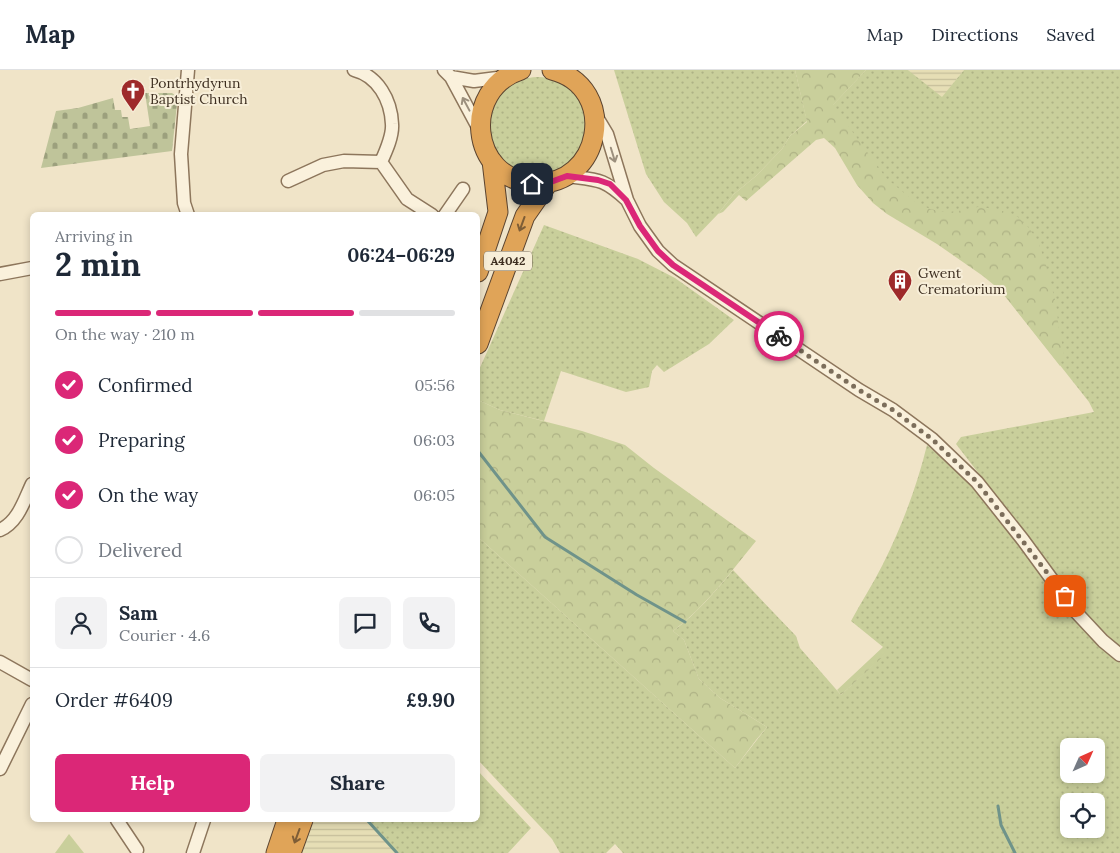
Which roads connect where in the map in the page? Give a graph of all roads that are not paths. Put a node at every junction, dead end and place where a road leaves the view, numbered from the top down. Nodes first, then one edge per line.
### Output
1 (188, 70) edge
2 (354, 70) edge
3 (552, 70) edge
4 (584, 70) edge
5 (448, 73) edge
6 (513, 74) edge
7 (588, 96) junction
8 (595, 114) junction
9 (480, 131) junction
10 (492, 161) junction
11 (381, 162) junction
12 (567, 176) junction
13 (288, 181) dead end
14 (548, 183) junction
15 (463, 189) dead end
16 (626, 200) junction
17 (187, 212) edge
18 (427, 212) edge
19 (447, 212) edge
20 (480, 266) edge
21 (30, 268) edge
22 (0, 274) edge
23 (480, 339) edge
24 (30, 493) edge
25 (27, 507) edge
26 (0, 530) edge
27 (1120, 655) edge
28 (0, 662) edge
29 (30, 679) edge
30 (30, 708) edge
31 (0, 770) edge
32 (119, 822) edge
33 (203, 822) edge
34 (286, 822) edge
35 (302, 822) edge
36 (137, 850) dead end
37 (193, 853) edge
38 (276, 853) edge
39 (291, 853) edge

1 - 17 street
2 - 11 street
3 - 7 highway
4 - 7 highway
5 - 6 street
9 -> 5 street
6 - 9 highway
7 - 8 highway
8 - 12 highway
8 -> 16 street
9 - 10 highway
10 - 14 highway
10 - 20 highway, A4042
11 - 13 street
11 - 18 street
12 - 14 highway
12 - 16 street
14 -> 23 highway, A4042
15 - 19 street
16 - 27 street
21 - 22 street
24 - 25 street
25 - 26 street
28 - 29 street
30 - 31 street
32 - 36 street
33 - 37 street
34 - 38 highway
35 -> 39 highway

